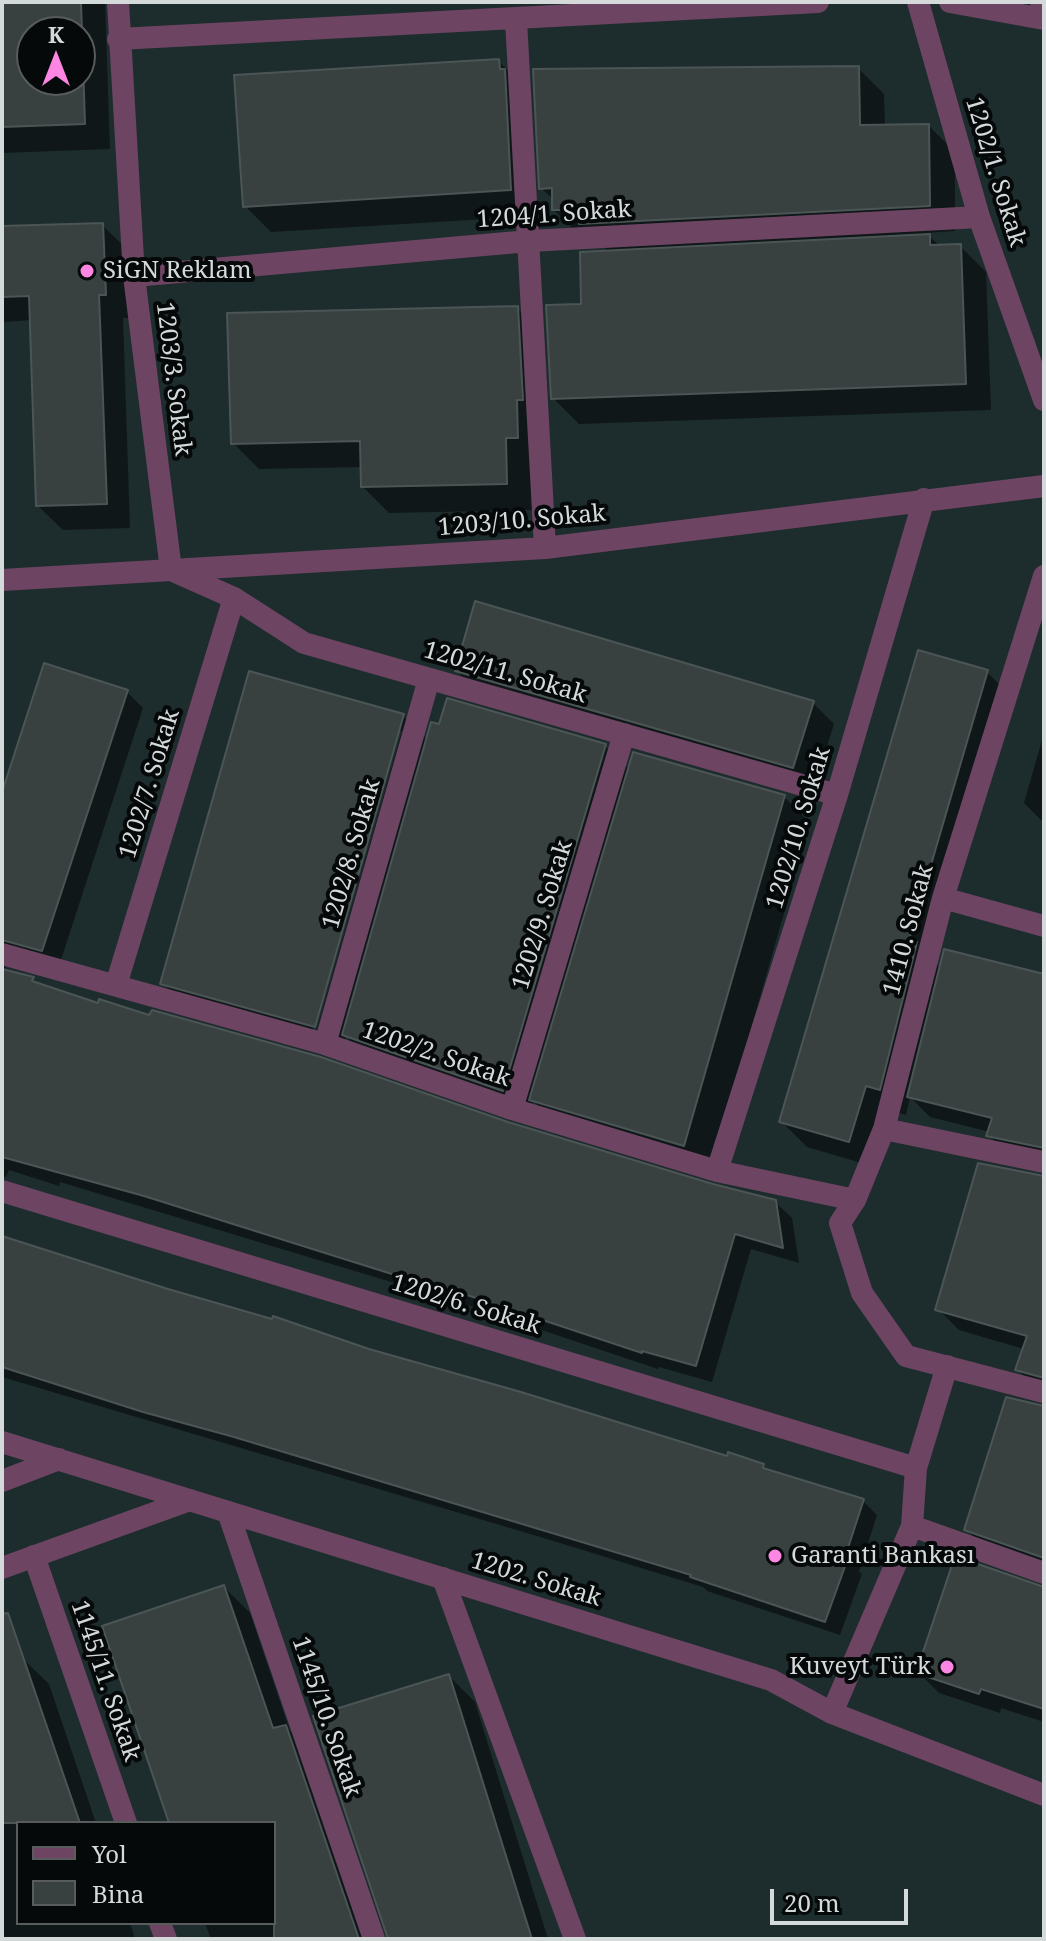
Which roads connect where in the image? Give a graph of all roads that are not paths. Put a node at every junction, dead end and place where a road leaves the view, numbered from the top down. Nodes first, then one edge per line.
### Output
1 (118, 2) edge
2 (818, 2) edge
3 (918, 2) edge
4 (950, 2) edge
5 (1041, 2) edge
6 (1044, 12) edge
7 (1044, 19) edge
8 (516, 20) junction
9 (118, 39) junction
10 (979, 217) junction
11 (529, 241) junction
12 (134, 276) junction
13 (1044, 400) edge
14 (1044, 486) edge
15 (924, 499) junction
16 (545, 548) junction
17 (171, 570) junction
18 (1044, 576) edge
19 (2, 580) edge
20 (234, 598) junction
21 (429, 679) junction
22 (624, 734) junction
23 (837, 795) junction
24 (943, 898) junction
25 (1044, 926) edge
26 (2, 954) edge
27 (116, 985) junction
28 (325, 1044) junction
29 (512, 1109) junction
30 (884, 1129) junction
31 (1044, 1162) edge
32 (717, 1171) junction
33 (2, 1191) edge
34 (855, 1200) junction
35 (947, 1366) junction
36 (1044, 1392) edge
37 (2, 1442) edge
38 (59, 1459) junction
39 (916, 1468) junction
40 (2, 1481) edge
41 (190, 1500) junction
42 (228, 1512) junction
43 (912, 1526) junction
44 (34, 1556) junction
45 (2, 1568) edge
46 (1044, 1573) edge
47 (443, 1578) junction
48 (832, 1713) junction
49 (1044, 1795) edge
50 (125, 1821) edge
51 (374, 1939) edge
52 (575, 1939) edge

1 - 9 street, 1203/3. Sokak
2 - 8 street
3 - 10 street, 1202/1. Sokak
4 - 7 street
5 - 6 street
8 - 9 street
8 - 11 street
9 - 12 street, 1203/3. Sokak
10 - 11 street, 1204/1. Sokak
10 - 13 street, 1202/1. Sokak
11 - 12 street, 1204/1. Sokak
11 - 16 street
12 - 17 street, 1203/3. Sokak
14 - 15 street, 1203/10. Sokak
15 - 16 street, 1203/10. Sokak
15 - 23 street, 1202/10. Sokak
16 - 17 street, 1203/10. Sokak
17 - 19 street, 1203/10. Sokak
17 - 20 street, 1202/11. Sokak
18 - 24 street, 1410. Sokak
20 - 21 street, 1202/11. Sokak
20 - 27 street, 1202/7. Sokak
21 - 22 street, 1202/11. Sokak
21 - 28 street, 1202/8. Sokak
22 - 23 street, 1202/11. Sokak
22 - 29 street, 1202/9. Sokak
23 - 32 street, 1202/10. Sokak
24 - 25 street
24 - 30 street, 1410. Sokak
26 - 27 street, 1202/2. Sokak
27 - 28 street, 1202/2. Sokak
28 - 29 street, 1202/2. Sokak
29 - 32 street, 1202/2. Sokak
30 - 31 street
30 - 34 street, 1410. Sokak
32 - 34 street, 1202/2. Sokak
33 - 39 street, 1202/6. Sokak
34 - 35 street, 1410. Sokak
35 - 36 street
35 - 39 street
37 - 38 street, 1202. Sokak
38 - 40 street
38 - 41 street, 1202. Sokak
39 - 43 street
41 - 42 street, 1202. Sokak
41 - 44 street
42 - 47 street, 1202. Sokak
42 - 51 street, 1145/10. Sokak
43 - 46 street
43 - 48 street
44 - 45 street
44 - 50 street, 1145/11. Sokak
47 - 48 street, 1202. Sokak
47 - 52 street
48 - 49 street, 1202. Sokak

